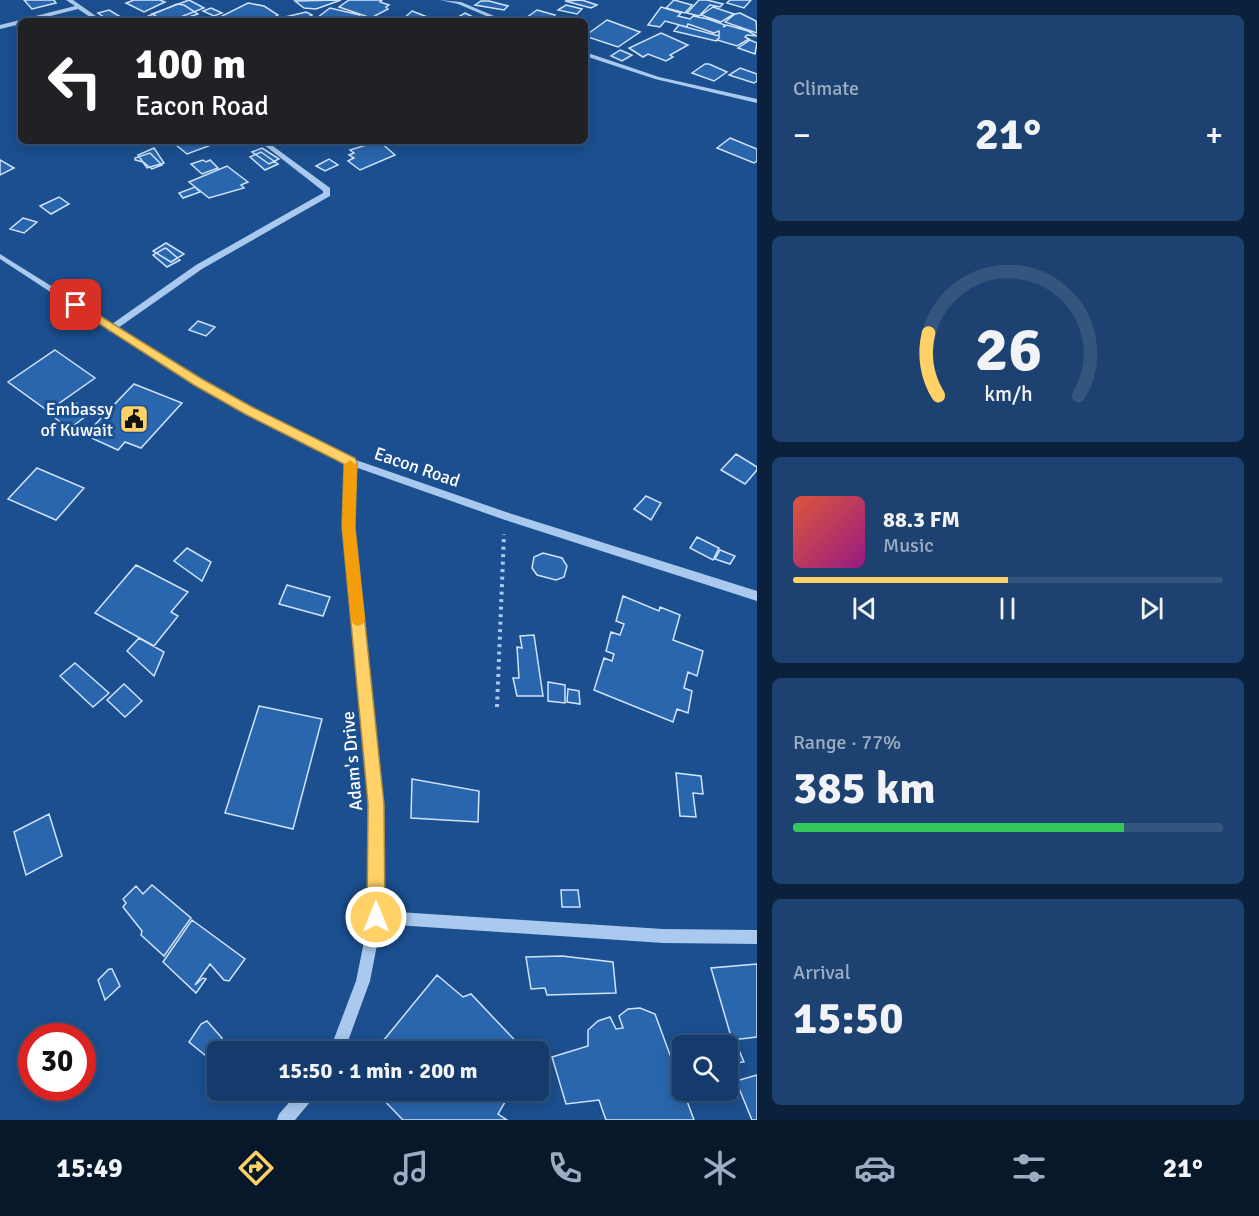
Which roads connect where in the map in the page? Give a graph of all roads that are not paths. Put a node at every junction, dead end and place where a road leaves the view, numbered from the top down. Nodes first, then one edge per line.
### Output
1 (69, 0) edge
2 (443, 0) edge
3 (79, 7) junction
4 (35, 18) edge
5 (96, 18) edge
6 (496, 18) edge
7 (18, 22) edge
8 (0, 27) edge
9 (588, 55) edge
10 (756, 101) edge
11 (266, 144) edge
12 (0, 256) edge
13 (111, 329) junction
14 (351, 462) junction
15 (756, 596) edge
16 (376, 917) junction
17 (756, 937) edge
18 (340, 1041) edge
19 (301, 1101) edge
20 (285, 1120) edge

1 - 3 street
2 - 6 street
3 - 4 street
3 - 5 street
7 - 8 street
9 - 10 street
11 - 13 street
12 - 13 street, Eacon Road
13 - 14 street, Eacon Road
14 - 15 street, Eacon Road
14 - 16 street, Adam's Drive
16 - 17 street
16 - 18 street, Adam's Drive
19 - 20 street

